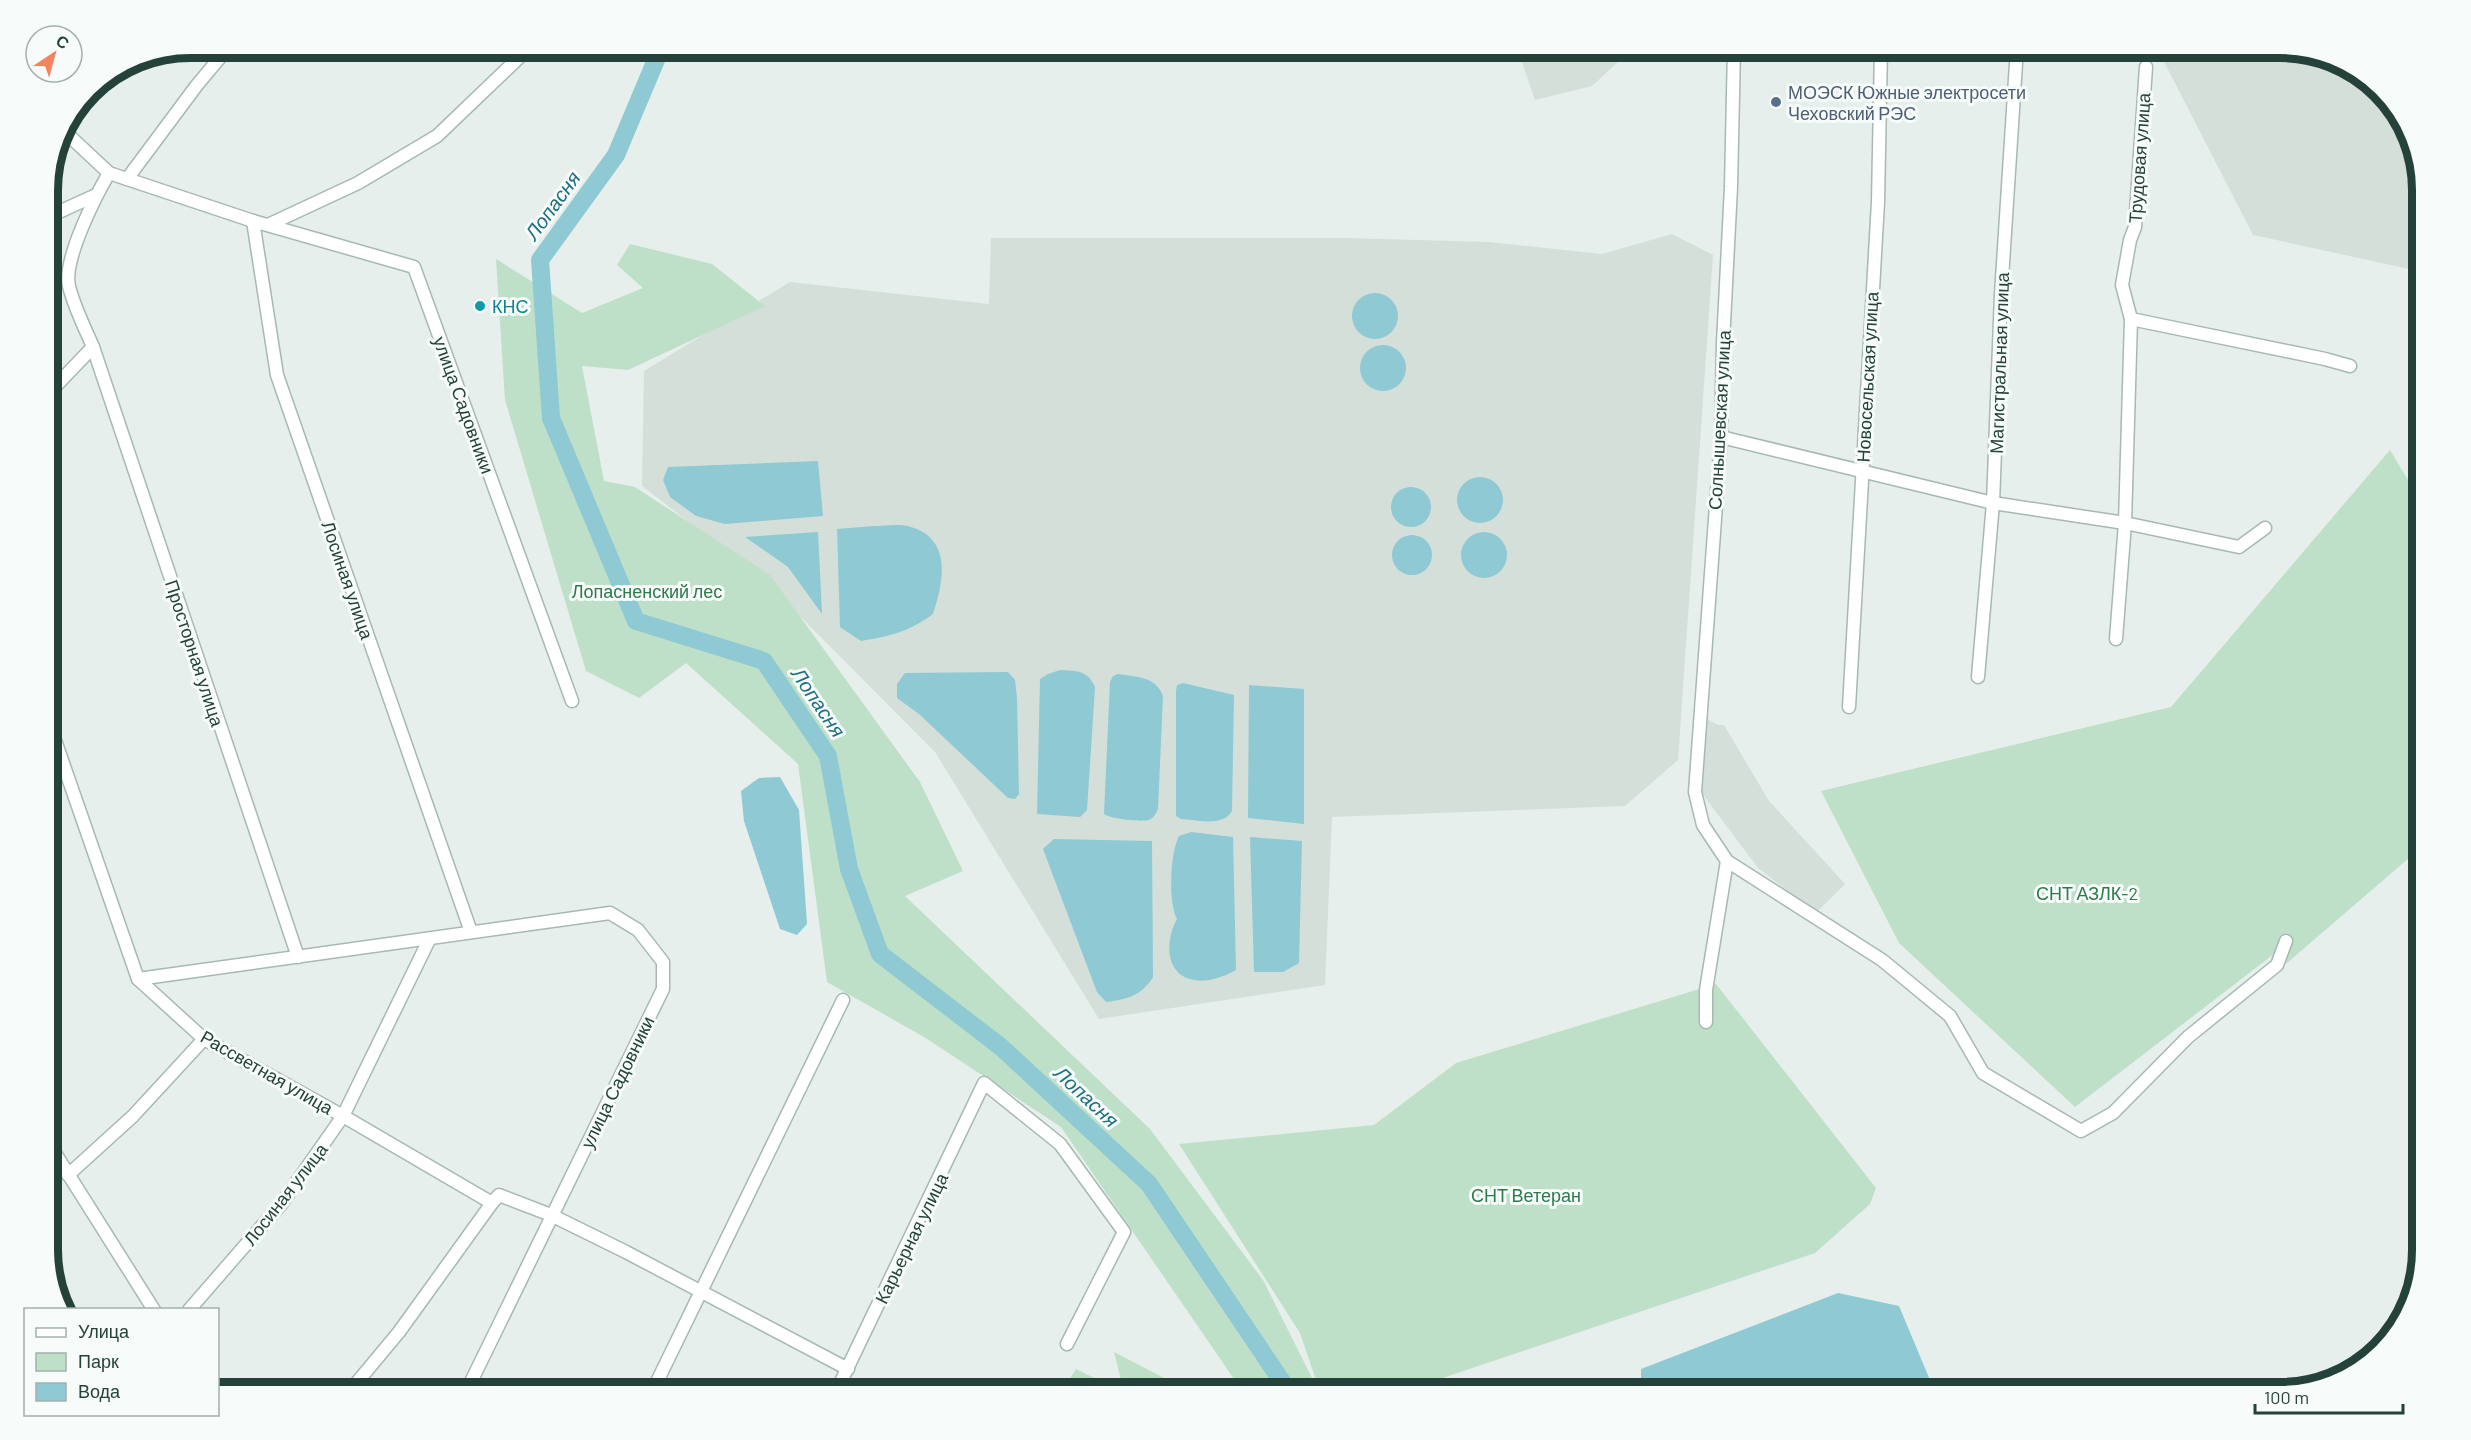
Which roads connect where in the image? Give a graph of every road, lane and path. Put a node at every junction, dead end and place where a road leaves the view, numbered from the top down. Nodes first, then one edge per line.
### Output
1 (220, 58) edge
2 (519, 58) edge
3 (1734, 58) edge
4 (1881, 58) edge
5 (2016, 58) edge
6 (2146, 67) dead end
7 (70, 137) edge
8 (109, 173) junction
9 (127, 179) junction
10 (96, 195) junction
11 (59, 211) edge
12 (253, 221) junction
13 (268, 225) junction
14 (2132, 319) junction
15 (93, 347) junction
16 (2350, 366) dead end
17 (59, 383) edge
18 (1721, 436) junction
19 (1862, 469) junction
20 (1993, 503) junction
21 (2126, 524) junction
22 (2265, 528) dead end
23 (2116, 639) dead end
24 (1978, 677) dead end
25 (572, 701) dead end
26 (1849, 707) dead end
27 (59, 752) edge
28 (1727, 861) junction
29 (471, 932) junction
30 (429, 940) junction
31 (2286, 940) dead end
32 (298, 957) junction
33 (138, 979) junction
34 (843, 1000) dead end
35 (1706, 1022) dead end
36 (204, 1039) junction
37 (343, 1116) junction
38 (59, 1160) edge
39 (68, 1174) junction
40 (492, 1203) junction
41 (551, 1215) junction
42 (700, 1293) junction
43 (153, 1308) edge
44 (191, 1308) edge
45 (1068, 1344) dead end
46 (848, 1369) junction
47 (357, 1382) edge
48 (471, 1382) edge
49 (657, 1382) edge
50 (841, 1382) edge

1 - 9 street
2 - 13 street
3 - 18 street, Солнышевская улица
4 - 19 street, Новосельская улица
5 - 20 street, Магистральная улица
6 - 14 street, Трудовая улица
7 - 8 street
8 - 9 street, улица Садовники
8 - 10 street, Просторная улица
9 - 12 street, улица Садовники
10 - 11 street
10 - 15 street, Просторная улица
12 - 13 street, улица Садовники
12 - 29 street, Лосиная улица
13 - 25 street, улица Садовники
14 - 16 street
14 - 21 street, Трудовая улица
15 - 17 street
15 - 32 street, Просторная улица
18 - 19 street
18 - 28 street, Солнышевская улица
19 - 20 street
19 - 26 street, Новосельская улица
20 - 21 street
20 - 24 street, Магистральная улица
21 - 22 street
21 - 23 street, Трудовая улица
27 - 33 street, Рассветная улица
28 - 31 street
28 - 35 street
29 - 30 street, улица Садовники
29 - 41 street, улица Садовники
30 - 32 street, улица Садовники
30 - 37 street, Лосиная улица
32 - 33 street, улица Садовники
33 - 36 street, Рассветная улица
34 - 42 street
36 - 37 street, Рассветная улица
36 - 39 street
37 - 40 street, Рассветная улица
37 - 44 street, Лосиная улица
38 - 39 street
39 - 43 street
40 - 41 street
40 - 47 street
41 - 42 street
41 - 48 street, улица Садовники
42 - 46 street
42 - 49 street
45 - 46 street, Карьерная улица
46 - 50 street, Карьерная улица

